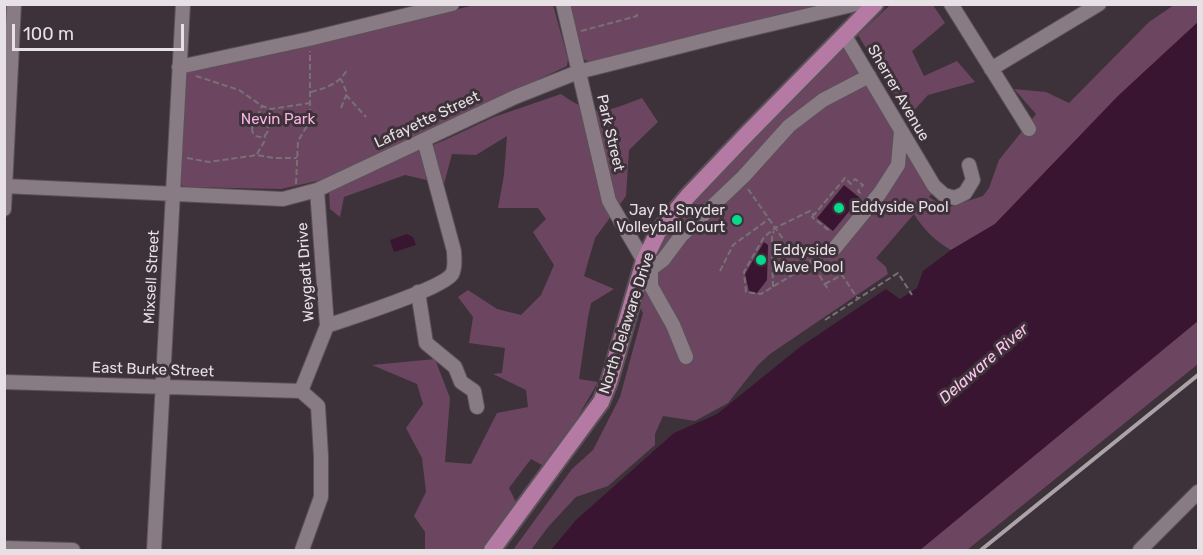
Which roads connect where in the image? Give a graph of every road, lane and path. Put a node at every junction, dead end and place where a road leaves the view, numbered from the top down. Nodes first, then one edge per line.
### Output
1 (15, 4) edge
2 (183, 4) edge
3 (452, 4) edge
4 (563, 4) edge
5 (856, 4) edge
6 (875, 4) edge
7 (951, 4) edge
8 (1100, 4) edge
9 (637, 12) dead end
10 (570, 34) junction
11 (845, 36) junction
12 (309, 39) junction
13 (991, 69) junction
14 (184, 70) junction
15 (347, 70) dead end
16 (578, 72) junction
17 (869, 76) junction
18 (341, 80) junction
19 (311, 92) junction
20 (346, 95) junction
21 (310, 103) junction
22 (262, 106) junction
23 (341, 108) dead end
24 (366, 117) dead end
25 (254, 125) junction
26 (1029, 129) dead end
27 (901, 131) junction
28 (265, 135) junction
29 (424, 140) junction
30 (257, 155) junction
31 (184, 158) dead end
32 (297, 158) junction
33 (969, 165) dead end
34 (741, 179) junction
35 (5, 186) edge
36 (317, 190) junction
37 (173, 195) junction
38 (295, 196) junction
39 (864, 196) dead end
40 (4, 209) edge
41 (814, 215) junction
42 (769, 219) junction
43 (838, 226) dead end
44 (775, 228) junction
45 (783, 239) dead end
46 (834, 249) joint
47 (811, 261) junction
48 (647, 265) junction
49 (720, 271) dead end
50 (825, 284) junction
51 (773, 287) junction
52 (829, 291) dead end
53 (418, 292) junction
54 (912, 295) dead end
55 (858, 299) junction
56 (825, 320) dead end
57 (327, 326) junction
58 (687, 357) dead end
59 (4, 382) edge
60 (162, 387) junction
61 (301, 391) junction
62 (477, 407) dead end
63 (1198, 492) edge
64 (4, 548) edge
65 (72, 550) edge
66 (154, 550) edge
67 (302, 550) edge
68 (492, 550) edge
69 (1140, 550) edge

1 - 35 street
2 - 14 street, Mixsell Street
3 - 12 street
4 - 10 street, Park Street
5 - 16 street, Lafayette Street
6 - 11 main road, North Delaware Drive
7 - 13 street
8 - 13 street
9 - 10 path
10 - 16 street, Park Street
11 - 17 street, Sherrer Avenue
11 - 48 main road, North Delaware Drive
12 - 14 street
12 - 19 path
13 - 26 street
14 - 22 path
14 - 37 street, Mixsell Street
15 - 18 path
16 - 29 street, Lafayette Street
16 - 48 street, Park Street
17 - 27 street, Sherrer Avenue
17 - 34 street
18 - 19 path
18 - 20 path
19 - 21 path
20 - 23 path
20 - 24 path
21 - 22 path
21 - 32 path
22 - 25 path
25 - 28 path
25 - 28 path
27 - 33 street, Sherrer Avenue
27 - 46 street
28 - 30 path
29 - 36 street, Lafayette Street
29 - 53 street
30 - 31 path
30 - 32 path
32 - 38 path
34 - 42 path
34 - 48 street
35 - 37 street, Lafayette Street
35 - 40 street
36 - 38 street, Lafayette Street
36 - 57 street, Weygadt Drive
37 - 38 street, Lafayette Street
37 - 60 street, Mixsell Street
39 - 41 path
41 - 43 path
41 - 44 path
42 - 44 path
42 - 49 path
44 - 45 path
44 - 51 path
44 - 51 path
46 - 47 path
47 - 50 path
47 - 51 path
48 - 58 street, Park Street
48 - 68 main road, North Delaware Drive
50 - 52 path
50 - 55 path
53 - 57 street
53 - 62 street
54 - 55 path
55 - 56 path
57 - 61 street, Weygadt Drive
59 - 60 street, East Burke Street
60 - 61 street, East Burke Street
60 - 66 street, Mixsell Street
61 - 67 street
63 - 69 street
64 - 65 street

